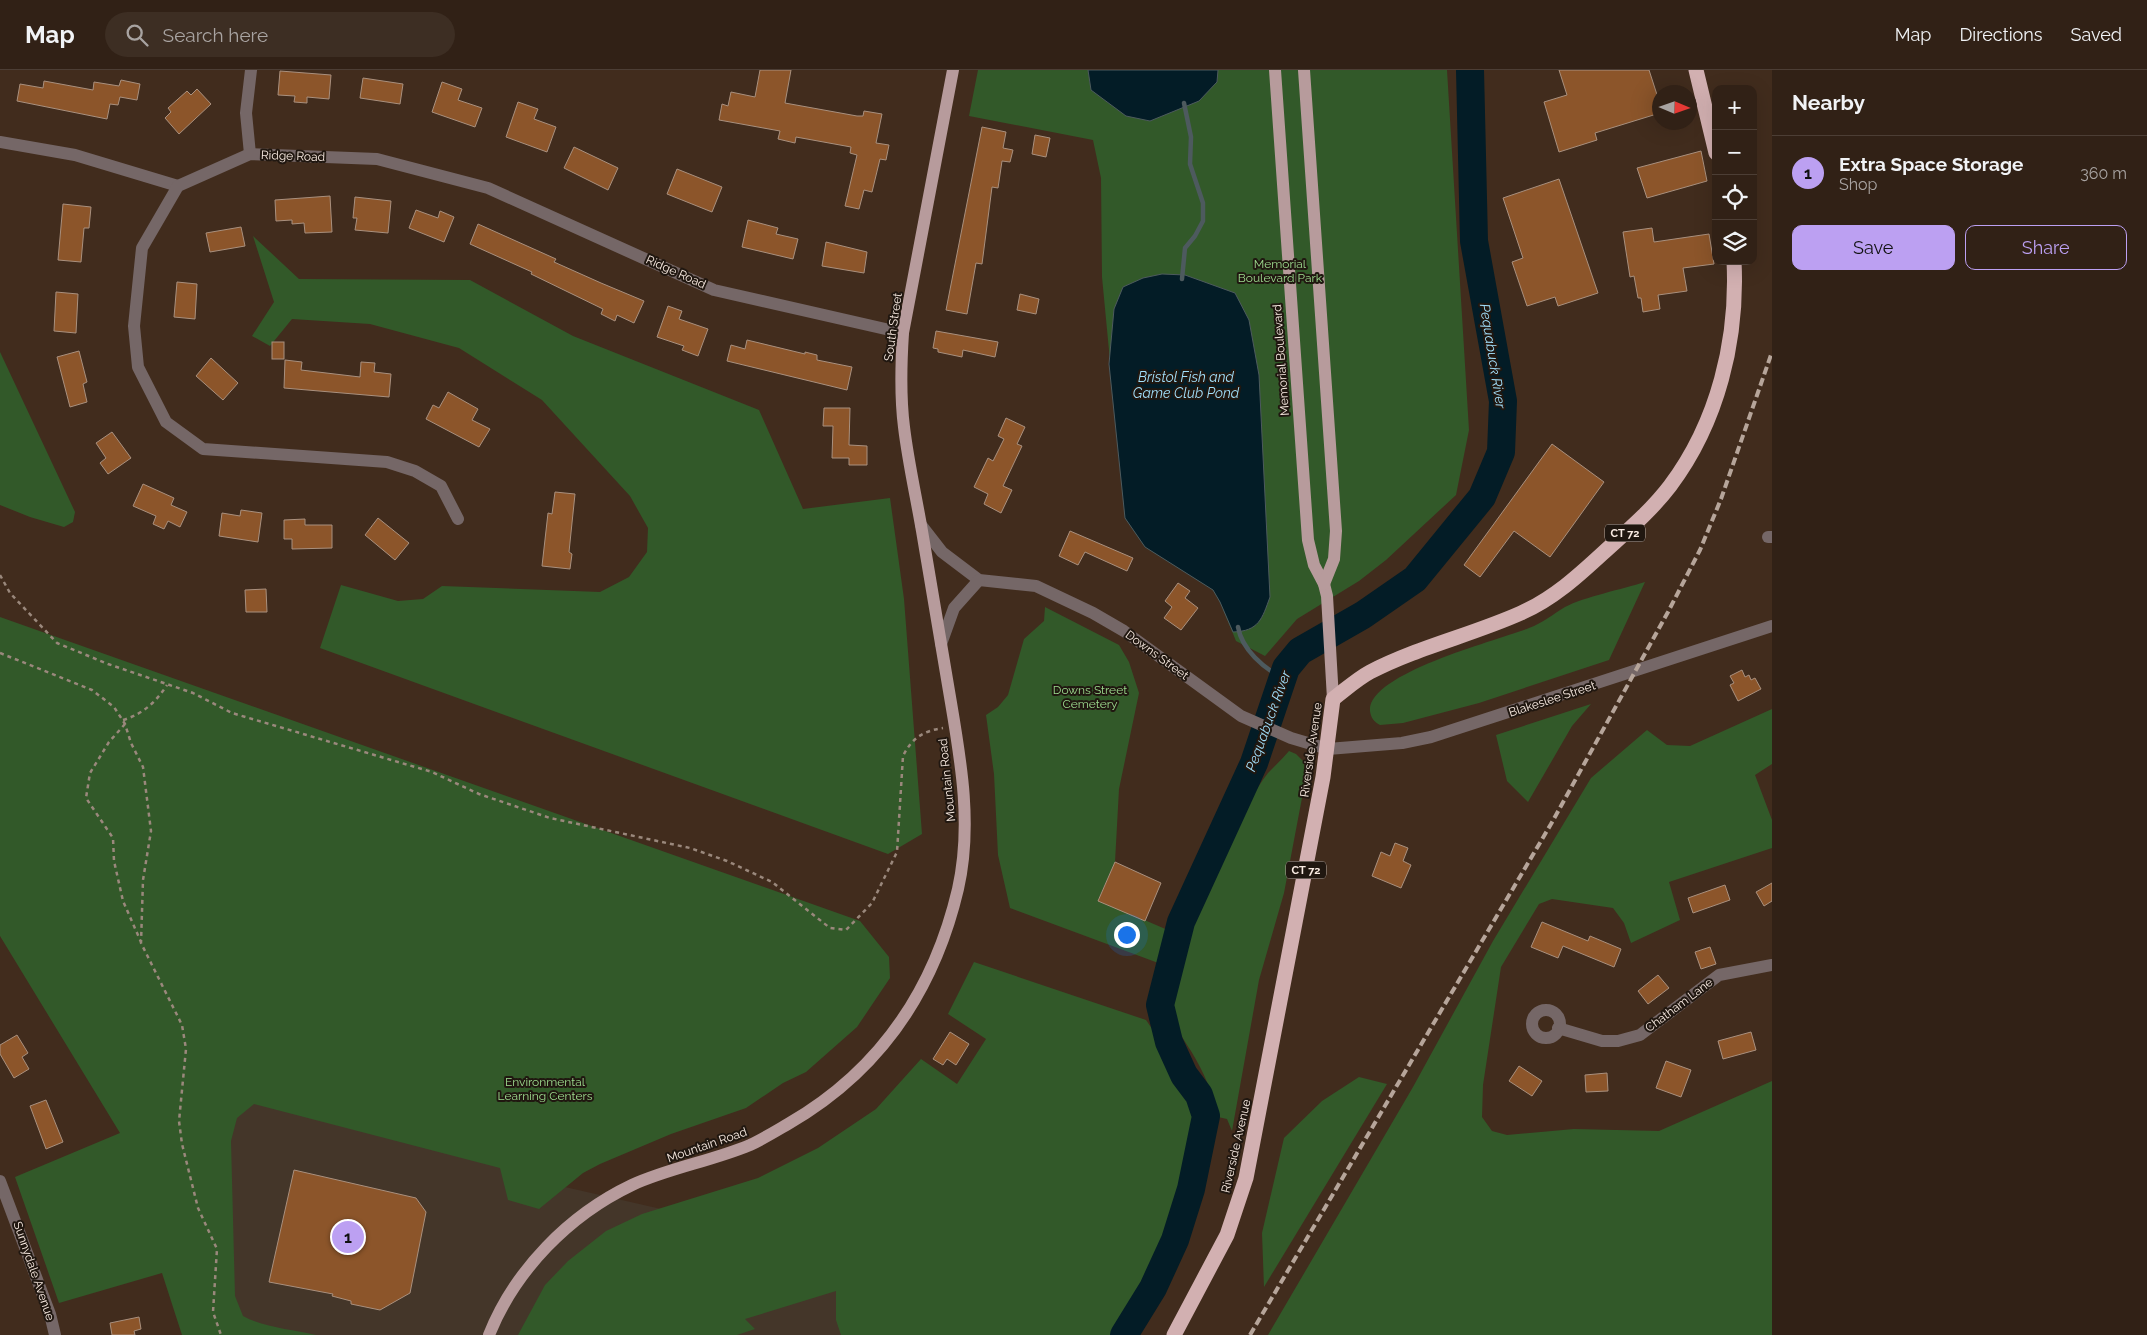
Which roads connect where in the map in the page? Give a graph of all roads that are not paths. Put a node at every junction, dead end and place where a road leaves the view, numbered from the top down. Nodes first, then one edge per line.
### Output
1 (251, 70) edge
2 (954, 70) edge
3 (1275, 70) edge
4 (1304, 70) edge
5 (1696, 70) edge
6 (1712, 136) edge
7 (0, 142) edge
8 (250, 154) junction
9 (178, 186) junction
10 (1734, 265) edge
11 (903, 333) junction
12 (458, 519) dead end
13 (920, 524) junction
14 (979, 580) junction
15 (932, 590) joint
16 (1326, 590) junction
17 (1772, 626) edge
18 (941, 644) junction
19 (1333, 699) junction
20 (1328, 748) junction
21 (1772, 965) edge
22 (1558, 1028) dead end
23 (0, 1181) edge
24 (56, 1335) edge
25 (489, 1335) edge
26 (1174, 1335) edge

1 - 8 street
2 - 11 main road, South Street
3 - 16 main road, Memorial Boulevard
4 - 16 main road, Memorial Boulevard
5 - 6 highway
7 - 9 street
8 - 9 street, Ridge Road
8 - 11 street, Ridge Road
9 - 12 street
10 - 19 highway, Riverside Avenue / CT 72
11 - 13 main road, South Street
13 - 14 street
13 - 15 main road, South Street
14 - 18 street
14 - 20 street, Downs Street
15 - 18 main road, Mountain Road
16 - 19 main road, Memorial Boulevard
17 - 20 street, Blakeslee Street
18 - 25 main road, Mountain Road
19 - 20 highway, Riverside Avenue / CT 72
20 - 26 highway, Riverside Avenue / CT 72
21 - 22 street, Chatham Lane
23 - 24 street, Sunnydale Avenue

